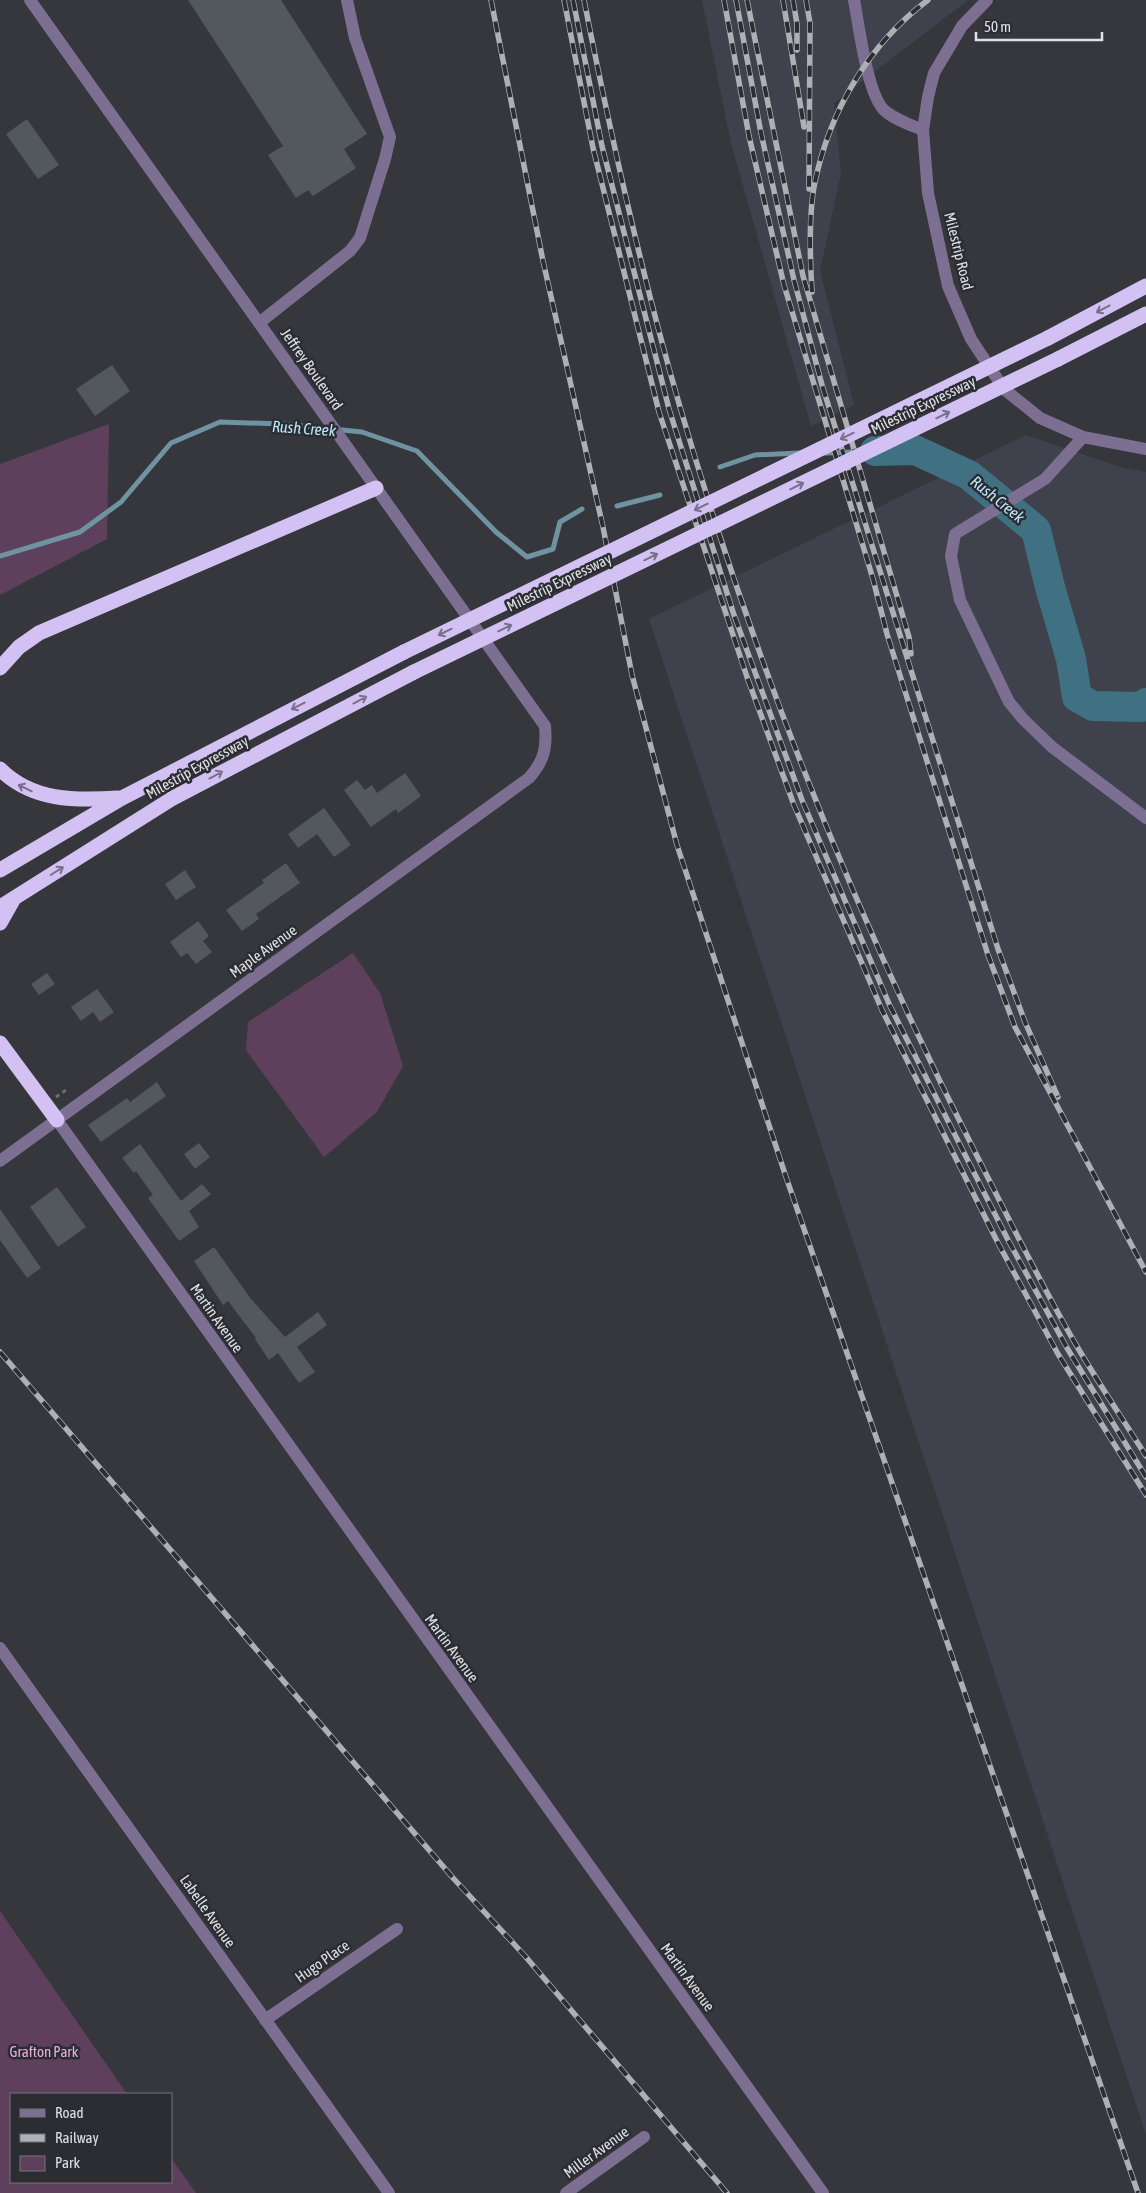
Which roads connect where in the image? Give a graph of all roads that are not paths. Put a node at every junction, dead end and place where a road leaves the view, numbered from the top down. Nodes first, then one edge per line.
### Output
1 (30, 0) edge
2 (347, 0) edge
3 (854, 0) edge
4 (987, 0) edge
5 (923, 130) junction
6 (1146, 286) edge
7 (1146, 314) edge
8 (259, 323) junction
9 (1083, 437) junction
10 (1146, 450) edge
11 (376, 488) junction
12 (0, 668) edge
13 (542, 763) joint
14 (0, 769) edge
15 (122, 798) junction
16 (1146, 818) edge
17 (0, 870) edge
18 (15, 897) junction
19 (0, 907) edge
20 (0, 923) edge
21 (0, 1042) edge
22 (56, 1120) junction
23 (0, 1161) edge
24 (0, 1648) edge
25 (397, 1929) dead end
26 (265, 2020) junction
27 (644, 2137) dead end
28 (389, 2193) edge
29 (566, 2193) edge
30 (823, 2193) edge

1 - 8 street, Jeffrey Boulevard
2 - 8 street
3 - 5 street
4 - 5 street, Milestrip Road
5 - 9 street, Milestrip Road
6 -> 15 highway, Milestrip Expressway, bridge
18 -> 7 highway, Milestrip Expressway, bridge
8 - 11 street, Jeffrey Boulevard
9 - 10 street, Milestrip Road
9 - 16 street
11 - 12 highway
11 - 13 street, Jeffrey Boulevard
13 - 22 street, Maple Avenue
15 -> 14 highway
15 - 17 highway, Milestrip Expressway
18 - 19 highway, Milestrip Expressway
18 - 20 highway
21 - 22 highway
22 - 23 street, Maple Avenue
22 - 30 street, Martin Avenue
24 - 26 street, Labelle Avenue
25 - 26 street, Hugo Place
26 - 28 street, Labelle Avenue
27 - 29 street, Miller Avenue

